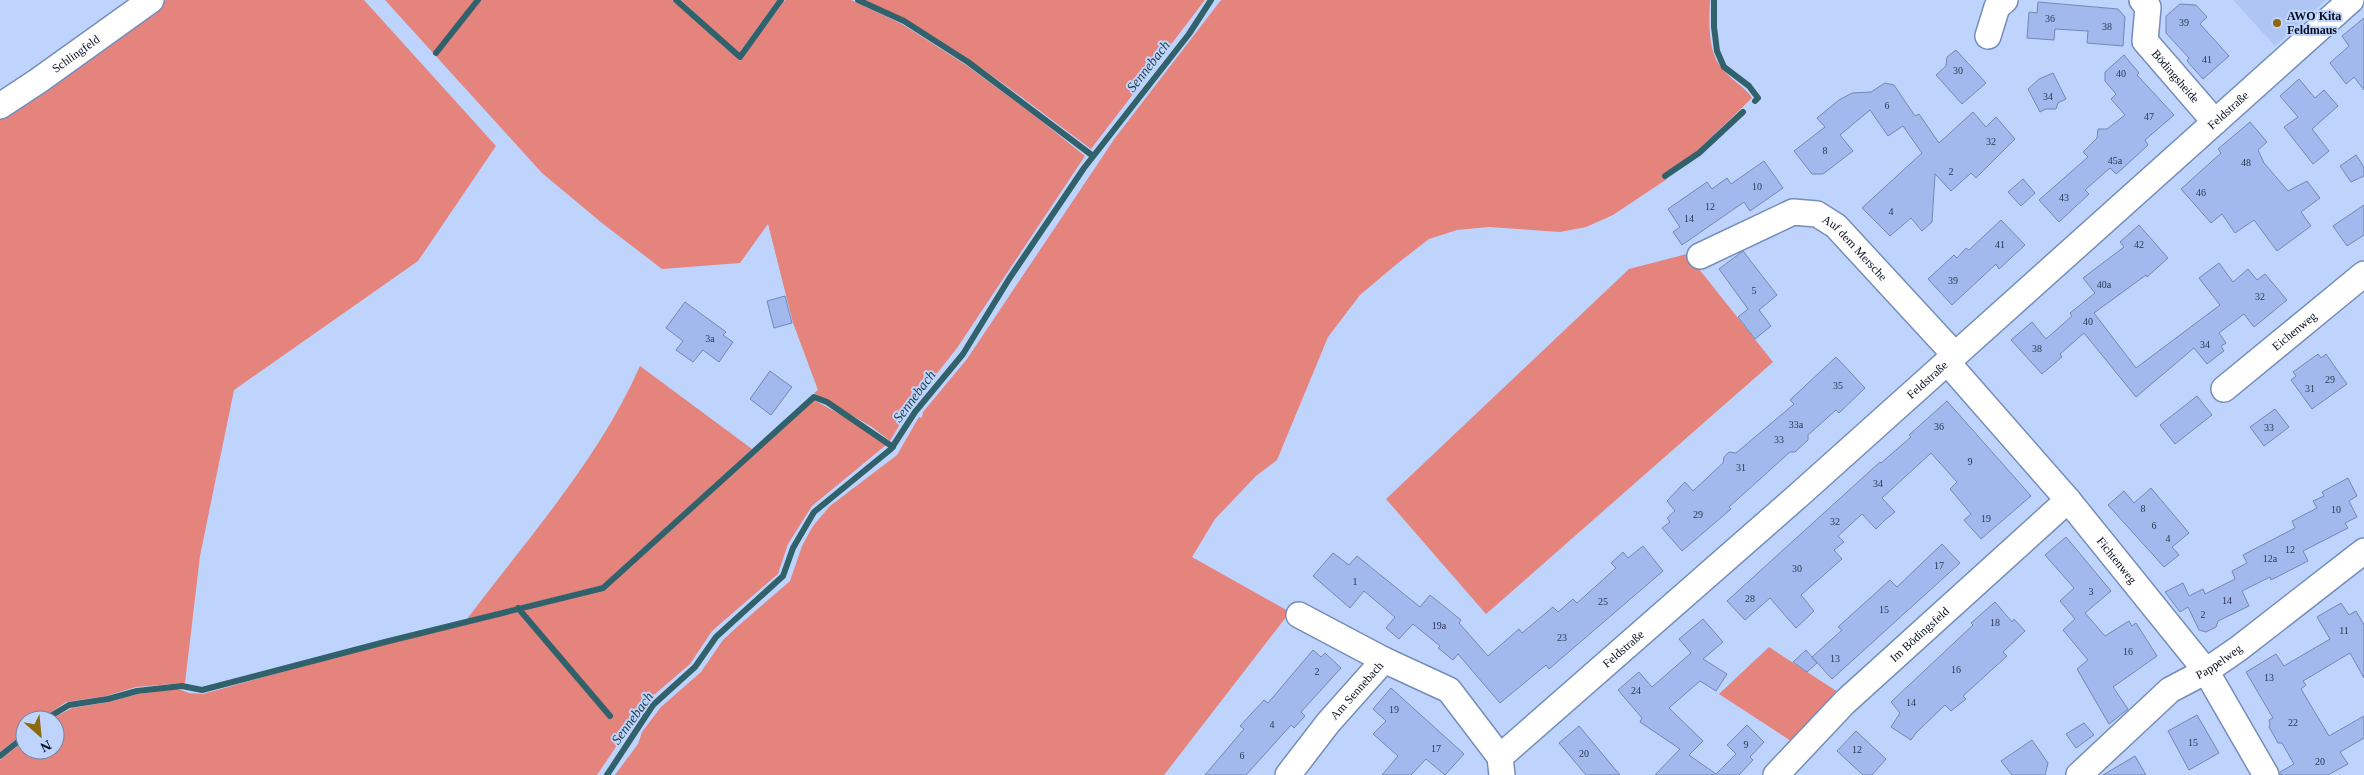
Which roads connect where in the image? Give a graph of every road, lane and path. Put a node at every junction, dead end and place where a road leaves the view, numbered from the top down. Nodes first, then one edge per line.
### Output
1 (151, 0) edge
2 (2005, 0) edge
3 (2142, 0) edge
4 (2351, 0) edge
5 (1988, 36) dead end
6 (0, 106) edge
7 (2215, 122) junction
8 (1700, 256) dead end
9 (2364, 274) edge
10 (1951, 358) junction
11 (2224, 389) dead end
12 (2068, 500) junction
13 (2364, 551) edge
14 (1299, 615) dead end
15 (1384, 660) junction
16 (2206, 671) junction
17 (1501, 766) edge
18 (1288, 775) edge
19 (1776, 775) edge
20 (2079, 775) edge
21 (2266, 775) edge

1 - 6 street, Schlingfeld
2 - 5 street
3 - 7 street, Bödingsheide
4 - 7 street, Feldstraße
7 - 10 street, Feldstraße
8 - 10 street, Auf dem Mersche
9 - 11 street, Eichenweg
10 - 12 street, Fichtenweg
10 - 17 street, Feldstraße
12 - 16 street, Fichtenweg
12 - 19 street, Im Bödingsfeld
13 - 16 street, Pappelweg
14 - 15 street, Am Sennebach
15 - 17 street, Feldstraße
15 - 18 street, Am Sennebach
16 - 20 street, Pappelweg
16 - 21 street, Fichtenweg

